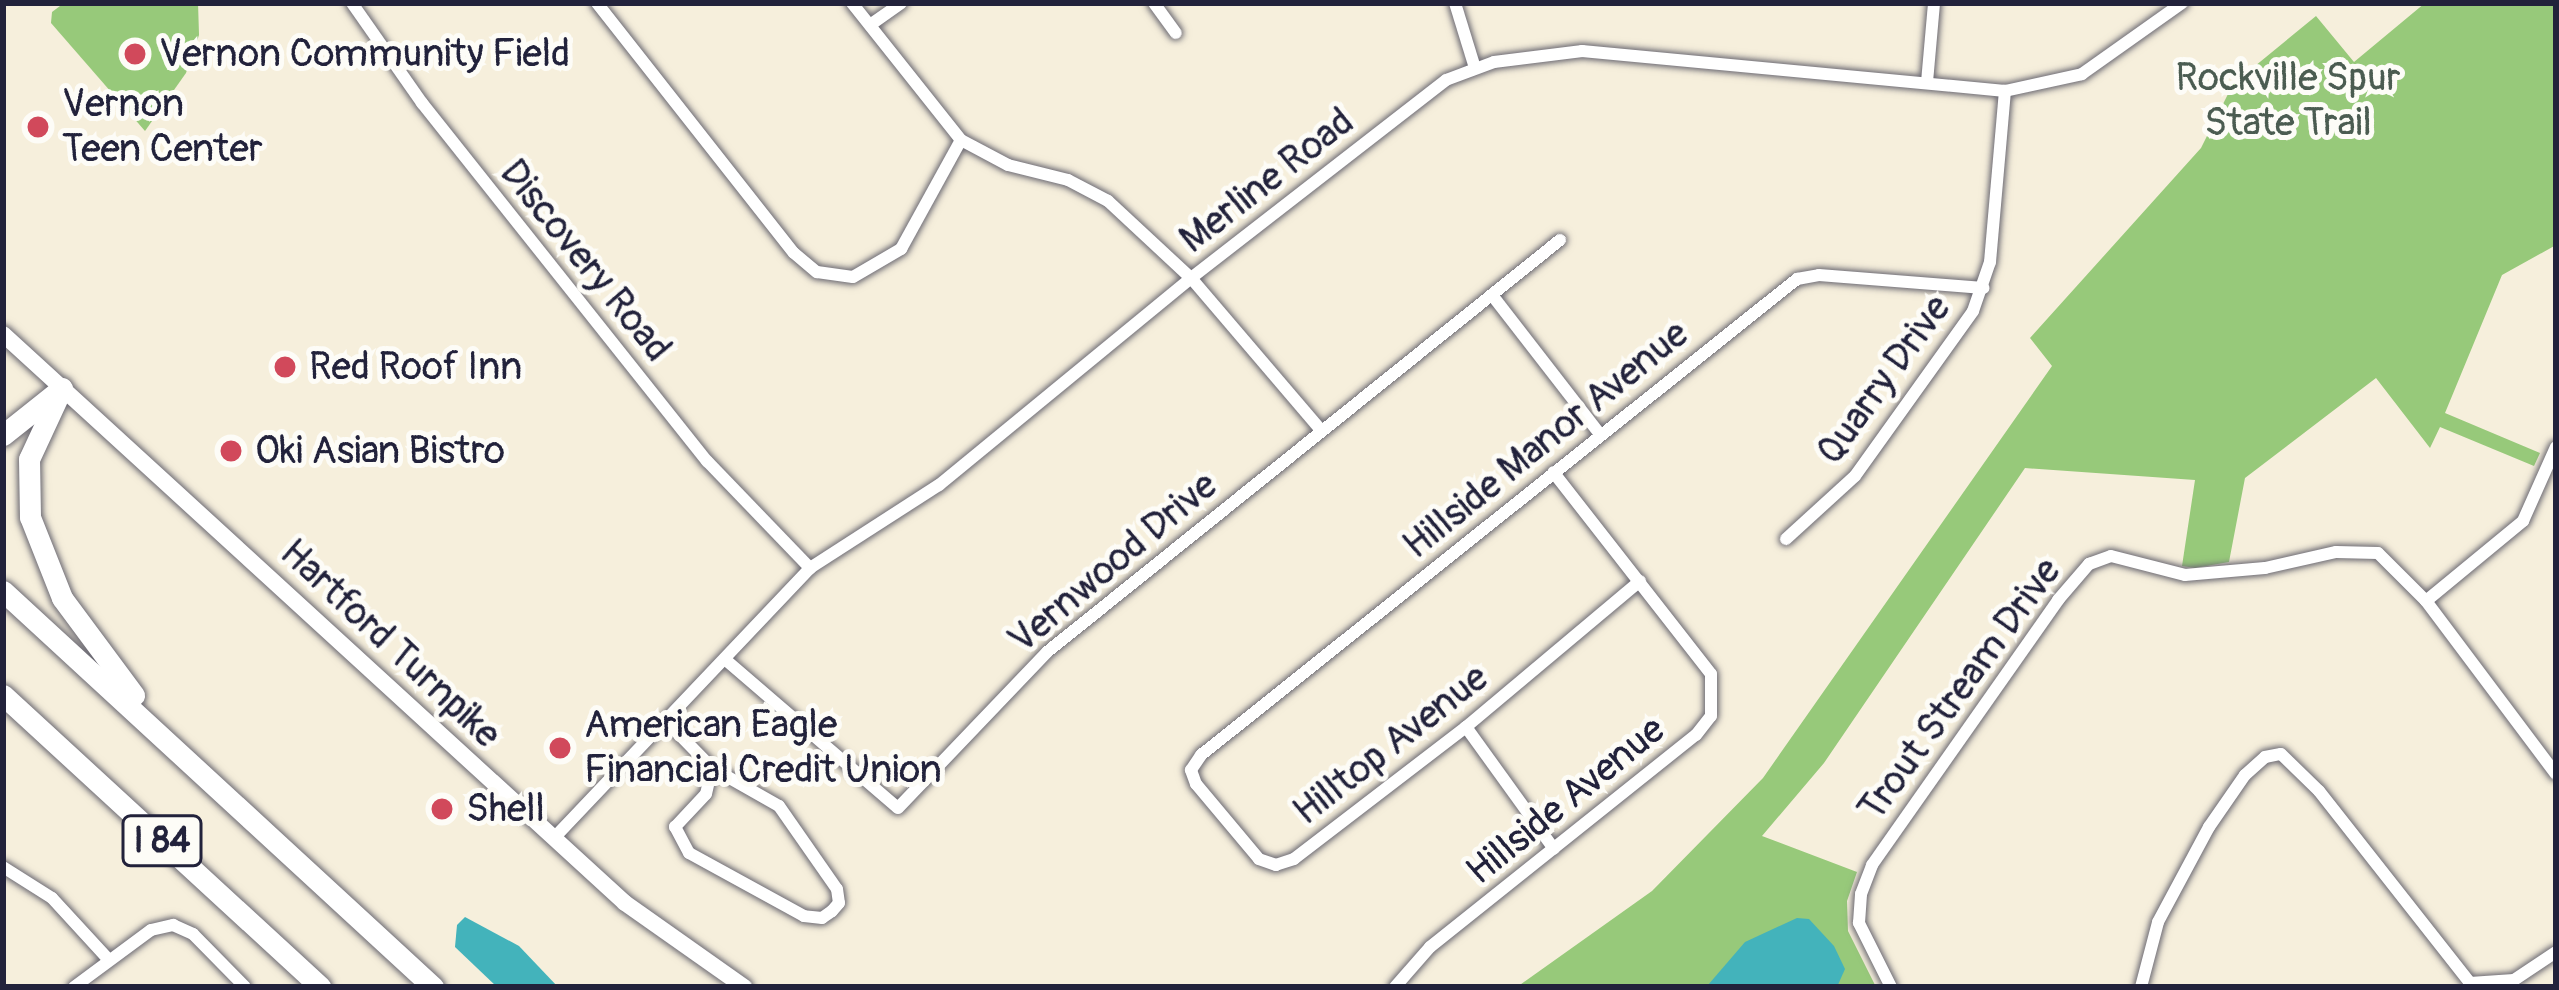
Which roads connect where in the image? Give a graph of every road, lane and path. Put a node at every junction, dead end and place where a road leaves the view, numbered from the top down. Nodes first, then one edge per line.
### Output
1 (352, 3) edge
2 (597, 3) edge
3 (852, 3) edge
4 (901, 3) edge
5 (1154, 3) edge
6 (1455, 3) edge
7 (1934, 3) edge
8 (2182, 3) edge
9 (870, 25) junction
10 (1176, 33) dead end
11 (1474, 68) junction
12 (1927, 82) junction
13 (2006, 91) junction
14 (961, 140) junction
15 (1560, 240) dead end
16 (1191, 278) junction
17 (1983, 288) junction
18 (1492, 295) junction
19 (3, 334) edge
20 (62, 388) junction
21 (1319, 430) junction
22 (1600, 434) junction
23 (3, 435) edge
24 (2556, 447) edge
25 (1553, 472) junction
26 (1786, 539) dead end
27 (810, 568) junction
28 (1640, 581) junction
29 (3, 591) edge
30 (2426, 601) junction
31 (727, 661) junction
32 (3, 695) edge
33 (668, 723) junction
34 (1466, 727) junction
35 (173, 748) junction
36 (712, 767) junction
37 (1191, 770) joint
38 (2556, 773) edge
39 (554, 838) junction
40 (1554, 849) junction
41 (3, 867) edge
42 (2556, 952) edge
43 (110, 960) junction
44 (74, 987) edge
45 (245, 987) edge
46 (320, 987) edge
47 (433, 987) edge
48 (744, 987) edge
49 (1396, 987) edge
50 (1891, 987) edge
51 (2141, 987) edge

1 - 27 street, Discovery Road
2 - 14 street
3 - 9 street
4 - 9 street
5 - 10 street
6 - 11 street
7 - 12 street
8 - 13 street, Merline Road
9 - 14 street
11 - 12 street, Merline Road
11 - 16 street, Merline Road
12 - 13 street, Merline Road
13 - 17 street, Quarry Drive
14 - 16 street
15 - 18 street, Vernwood Drive
16 - 21 street
16 - 27 street, Merline Road
17 - 22 street, Hillside Manor Avenue
17 - 26 street, Quarry Drive
18 - 21 street, Vernwood Drive
18 - 22 street
19 - 20 main road, Hartford Turnpike
20 - 23 highway
20 - 35 highway
20 - 39 main road, Hartford Turnpike
21 - 31 street, Vernwood Drive
22 - 25 street, Hillside Manor Avenue
24 - 30 street
25 - 28 street, Hillside Avenue
25 - 37 street, Hillside Manor Avenue
27 - 31 street, Merline Road
28 - 34 street, Hilltop Avenue
28 - 40 street, Hillside Avenue
29 - 35 highway, I 84
30 - 38 street, Trout Stream Drive
30 - 50 street, Trout Stream Drive
31 - 33 street, Merline Road
32 - 46 highway, I 84
33 - 36 street
33 - 39 street, Merline Road
34 - 37 street, Hilltop Avenue
34 - 40 street
35 - 47 highway, I 84
36 - 36 street
39 - 48 main road, Hartford Turnpike
40 - 49 street, Hillside Avenue
41 - 43 street
42 - 51 street
43 - 44 street
43 - 45 street

